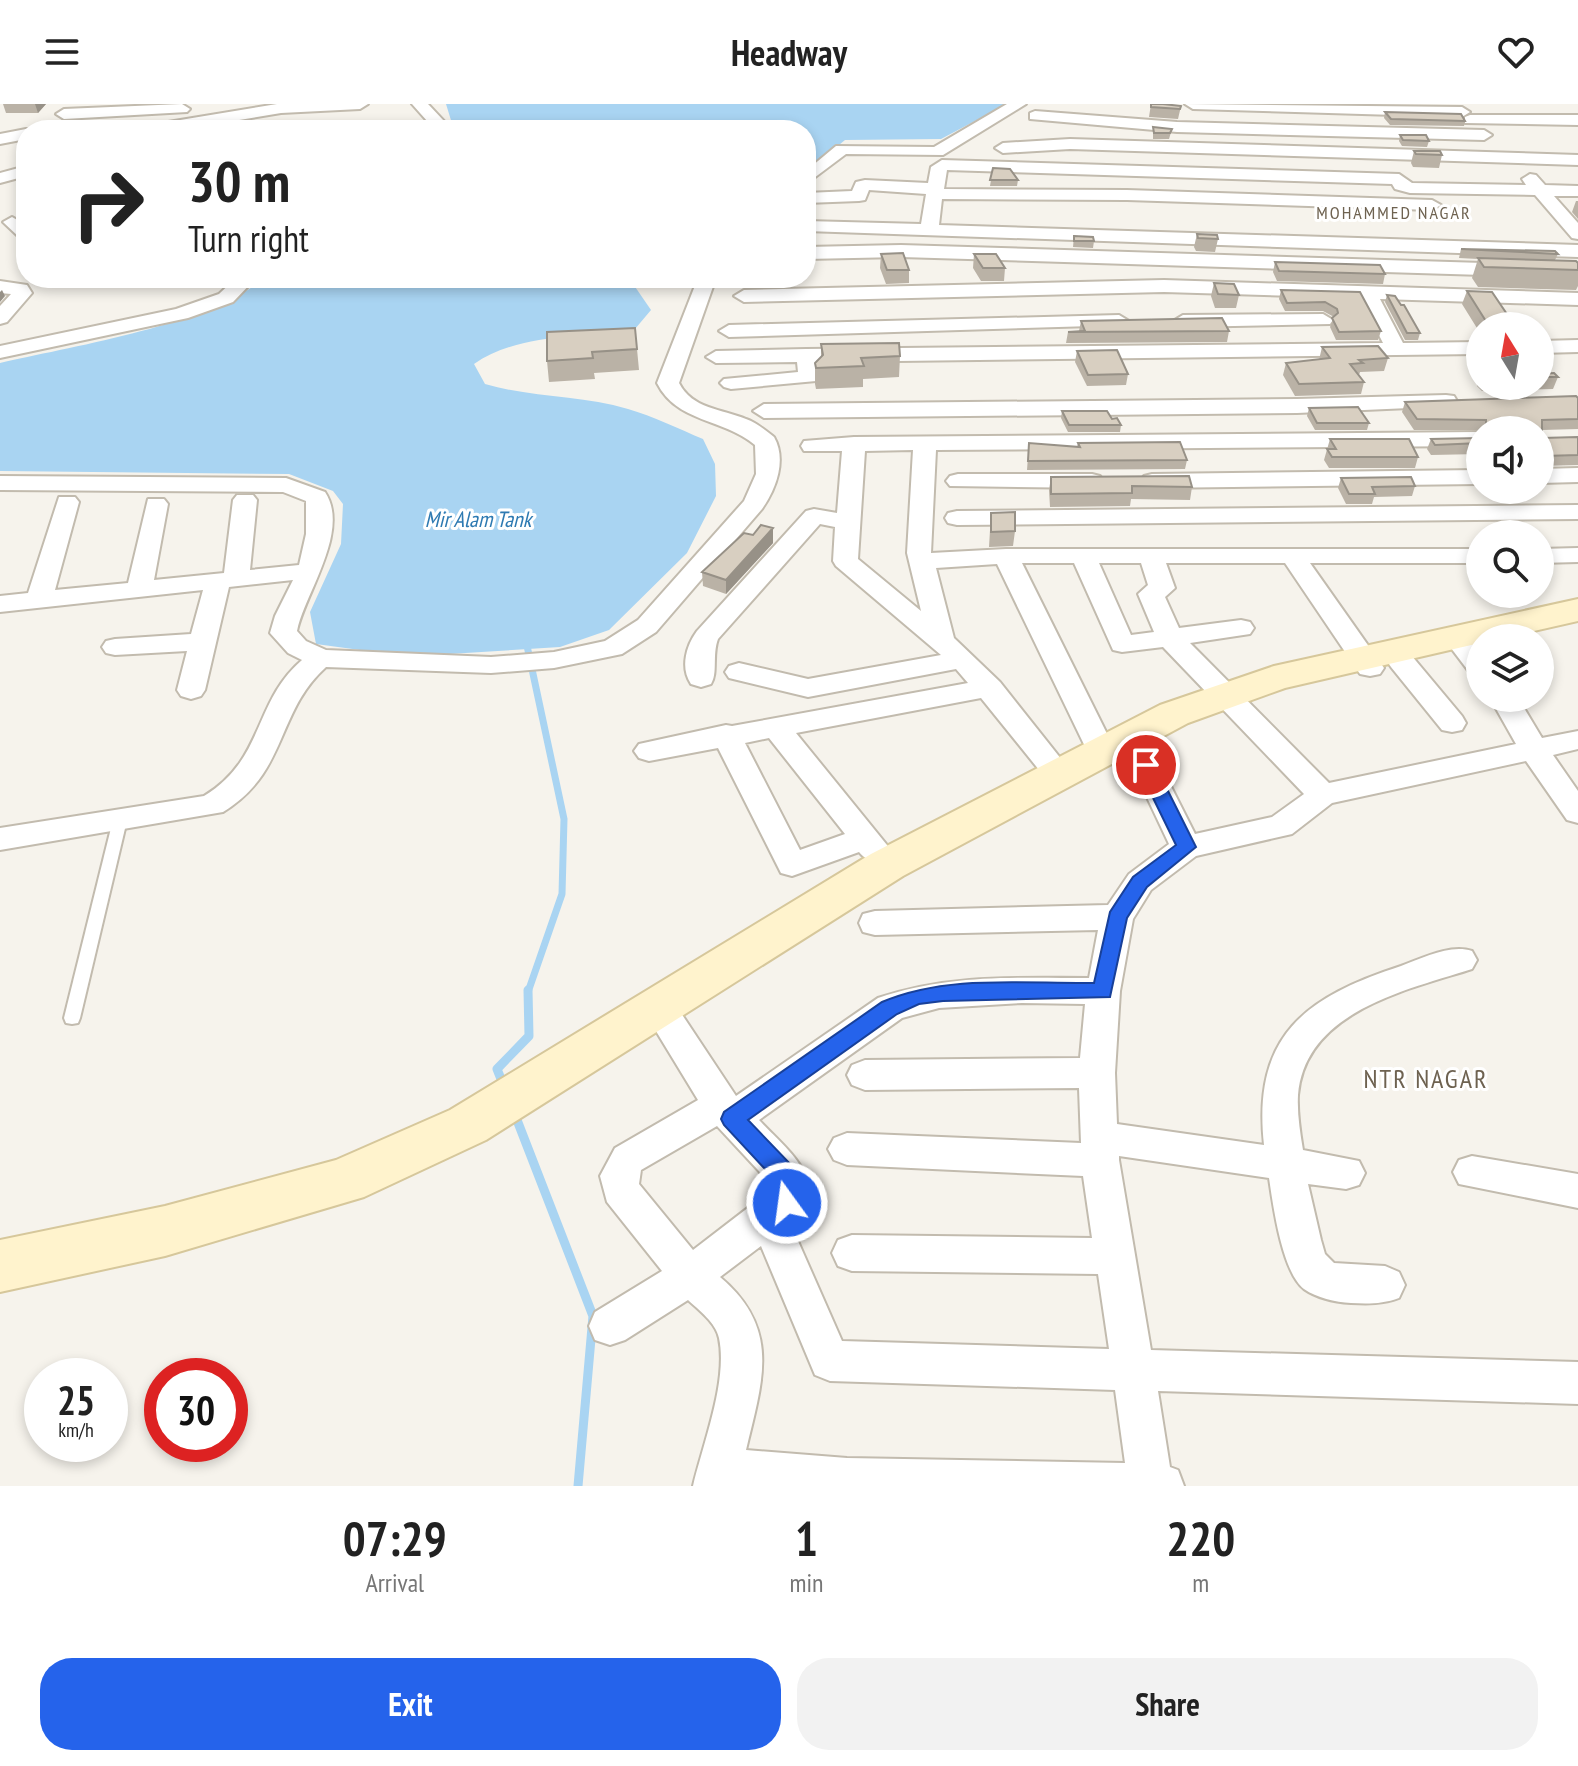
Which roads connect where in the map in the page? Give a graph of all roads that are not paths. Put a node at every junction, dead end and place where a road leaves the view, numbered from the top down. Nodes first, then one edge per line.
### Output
1 (348, 104) edge
2 (360, 104) edge
3 (420, 104) edge
4 (1018, 104) edge
5 (1193, 104) edge
6 (294, 106) edge
7 (68, 109) edge
8 (190, 109) dead end
9 (230, 110) edge
10 (1462, 112) edge
11 (1035, 116) dead end
12 (1057, 118) junction
13 (190, 120) edge
14 (435, 120) edge
15 (1578, 120) edge
16 (1560, 141) dead end
17 (1066, 145) junction
18 (1496, 146) junction
19 (1003, 148) dead end
20 (1578, 160) edge
21 (1010, 167) junction
22 (1080, 168) junction
23 (816, 171) edge
24 (1522, 171) junction
25 (1399, 179) junction
26 (1542, 190) junction
27 (935, 191) junction
28 (1578, 191) edge
29 (1007, 194) junction
30 (816, 198) edge
31 (1554, 208) junction
32 (1578, 209) edge
33 (1073, 216) dead end
34 (930, 222) junction
35 (816, 226) edge
36 (1543, 229) dead end
37 (1577, 231) edge
38 (1578, 251) edge
39 (816, 253) edge
40 (1531, 271) edge
41 (0, 287) edge
42 (236, 288) edge
43 (703, 288) edge
44 (1367, 292) junction
45 (744, 296) dead end
46 (1578, 299) edge
47 (0, 318) edge
48 (1323, 320) dead end
49 (1141, 321) junction
50 (729, 331) dead end
51 (1578, 346) edge
52 (1554, 347) edge
53 (1466, 348) edge
54 (1397, 350) junction
55 (0, 352) edge
56 (1150, 353) junction
57 (806, 355) junction
58 (716, 357) dead end
59 (731, 383) dead end
60 (1469, 401) edge
61 (764, 411) dead end
62 (1466, 439) edge
63 (854, 444) junction
64 (925, 444) junction
65 (812, 446) dead end
66 (1578, 475) edge
67 (1554, 476) edge
68 (1466, 477) edge
69 (958, 481) dead end
70 (0, 483) edge
71 (245, 500) dead end
72 (67, 502) dead end
73 (156, 504) dead end
74 (1578, 512) edge
75 (957, 518) dead end
76 (847, 522) junction
77 (1578, 555) edge
78 (1006, 556) junction
79 (1083, 556) junction
80 (1151, 556) junction
81 (1292, 556) junction
82 (1466, 556) edge
83 (1554, 556) edge
84 (921, 562) junction
85 (310, 571) junction
86 (227, 580) junction
87 (140, 589) junction
88 (39, 600) junction
89 (0, 604) edge
90 (1577, 614) edge
91 (1548, 624) edge
92 (1241, 628) dead end
93 (941, 639) junction
94 (1171, 639) junction
95 (202, 642) junction
96 (115, 647) dead end
97 (1466, 654) edge
98 (320, 658) junction
99 (963, 659) junction
100 (1377, 662) junction
101 (739, 672) dead end
102 (701, 678) dead end
103 (990, 688) junction
104 (191, 690) dead end
105 (1227, 699) junction
106 (1512, 712) edge
107 (1452, 723) dead end
108 (776, 727) junction
109 (726, 734) junction
110 (1578, 740) edge
111 (1117, 746) junction
112 (1534, 750) junction
113 (649, 751) dead end
114 (1058, 774) junction
115 (1323, 795) junction
116 (1578, 813) edge
117 (120, 820) junction
118 (0, 839) edge
119 (1186, 847) junction
120 (876, 851) junction
121 (1117, 917) junction
122 (875, 923) dead end
123 (1460, 960) dead end
124 (1103, 991) junction
125 (659, 1008) junction
126 (72, 1018) dead end
127 (1097, 1073) junction
128 (865, 1075) dead end
129 (727, 1112) junction
130 (1099, 1148) junction
131 (847, 1149) dead end
132 (1286, 1164) junction
133 (1472, 1172) dead end
134 (1346, 1173) dead end
135 (1578, 1191) edge
136 (768, 1217) junction
137 (852, 1253) dead end
138 (1116, 1256) junction
139 (0, 1266) edge
140 (690, 1276) junction
141 (1385, 1285) dead end
142 (610, 1326) dead end
143 (1133, 1369) junction
144 (1578, 1383) edge
145 (716, 1478) edge
146 (1151, 1486) edge
147 (1162, 1486) edge

1 - 2 street
1 - 6 street
3 - 14 street
4 - 23 street
5 - 10 street
6 - 9 street
7 - 8 street
9 - 13 street
10 - 15 street
10 - 18 street
11 - 12 street
12 - 17 street
12 - 18 street
16 - 18 street
17 - 18 street
17 - 19 street
17 - 22 street
18 - 20 street
18 - 24 street
21 - 22 street
21 - 27 street
21 - 29 street
22 - 25 street
24 - 25 street
24 - 26 street
25 - 26 street
26 - 28 street
26 - 31 street
27 - 29 street
27 - 30 street
27 - 34 street
29 - 31 street
31 - 32 street
31 - 37 street
33 - 34 street
34 - 35 street
34 - 38 street
36 - 37 street
39 - 40 street
41 - 47 street
42 - 55 street
43 - 98 street
44 - 45 street
44 - 46 street
44 - 54 street
48 - 49 street
49 - 50 street
49 - 56 street
51 - 52 street
53 - 54 street
54 - 56 street
56 - 57 street
57 - 58 street
57 - 59 street
60 - 61 street
62 - 64 street
63 - 64 street
63 - 65 street
63 - 76 street
64 - 84 street
66 - 67 street
68 - 69 street
70 - 85 street
71 - 86 street
72 - 88 street
73 - 87 street
74 - 75 street
76 - 93 street
76 - 102 street
77 - 83 street
78 - 79 street
78 - 84 street
78 - 111 street
79 - 80 street
79 - 94 street
80 - 81 street
80 - 94 street
81 - 82 street
81 - 100 street
84 - 93 street
85 - 86 street
85 - 98 street
86 - 87 street
86 - 95 street
87 - 88 street
88 - 89 street
90 - 91 main road
90 - 100 main road
92 - 94 street
93 - 99 street
94 - 105 street
95 - 96 street
95 - 104 street
97 - 100 main road
98 - 117 street
99 - 101 street
99 - 103 street
100 - 105 main road
100 - 107 street
103 - 108 street
103 - 114 street
105 - 111 main road
105 - 115 street
106 - 112 street
108 - 109 street
108 - 120 street
109 - 113 street
109 - 120 street
110 - 112 street
111 - 114 main road
111 - 119 street
112 - 115 street
112 - 116 street
114 - 120 main road
115 - 119 street
117 - 118 street
117 - 126 lane
119 - 121 street
120 - 125 main road
121 - 122 street
121 - 124 street
123 - 132 street
124 - 127 street
124 - 129 street
125 - 129 street
125 - 139 main road
127 - 128 street
127 - 130 street
129 - 136 street
129 - 140 street
130 - 131 street
130 - 132 street
130 - 138 street
132 - 134 street
132 - 141 street
133 - 135 street
136 - 140 street
136 - 143 street
137 - 138 street
138 - 143 street
140 - 142 street
140 - 145 street
143 - 144 street
143 - 146 street
145 - 146 street
146 - 147 street

